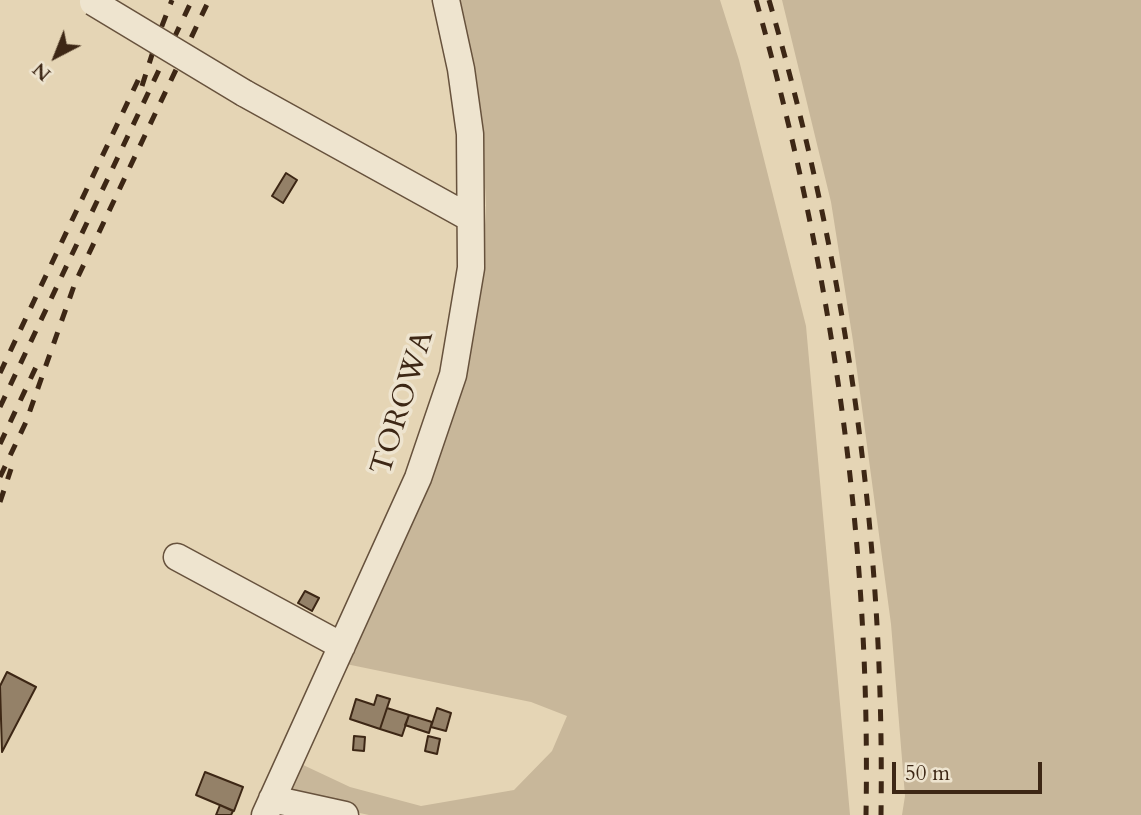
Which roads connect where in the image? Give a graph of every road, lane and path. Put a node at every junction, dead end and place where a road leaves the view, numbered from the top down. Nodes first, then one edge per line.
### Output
1 (446, 0) edge
2 (91, 1) edge
3 (470, 218) junction
4 (177, 557) dead end
5 (342, 646) junction
6 (269, 807) edge
7 (345, 815) edge

1 - 3 street, TOROWA
2 - 3 street, bridge
3 - 5 street, TOROWA
4 - 5 street
5 - 6 street, TOROWA
6 - 7 street

